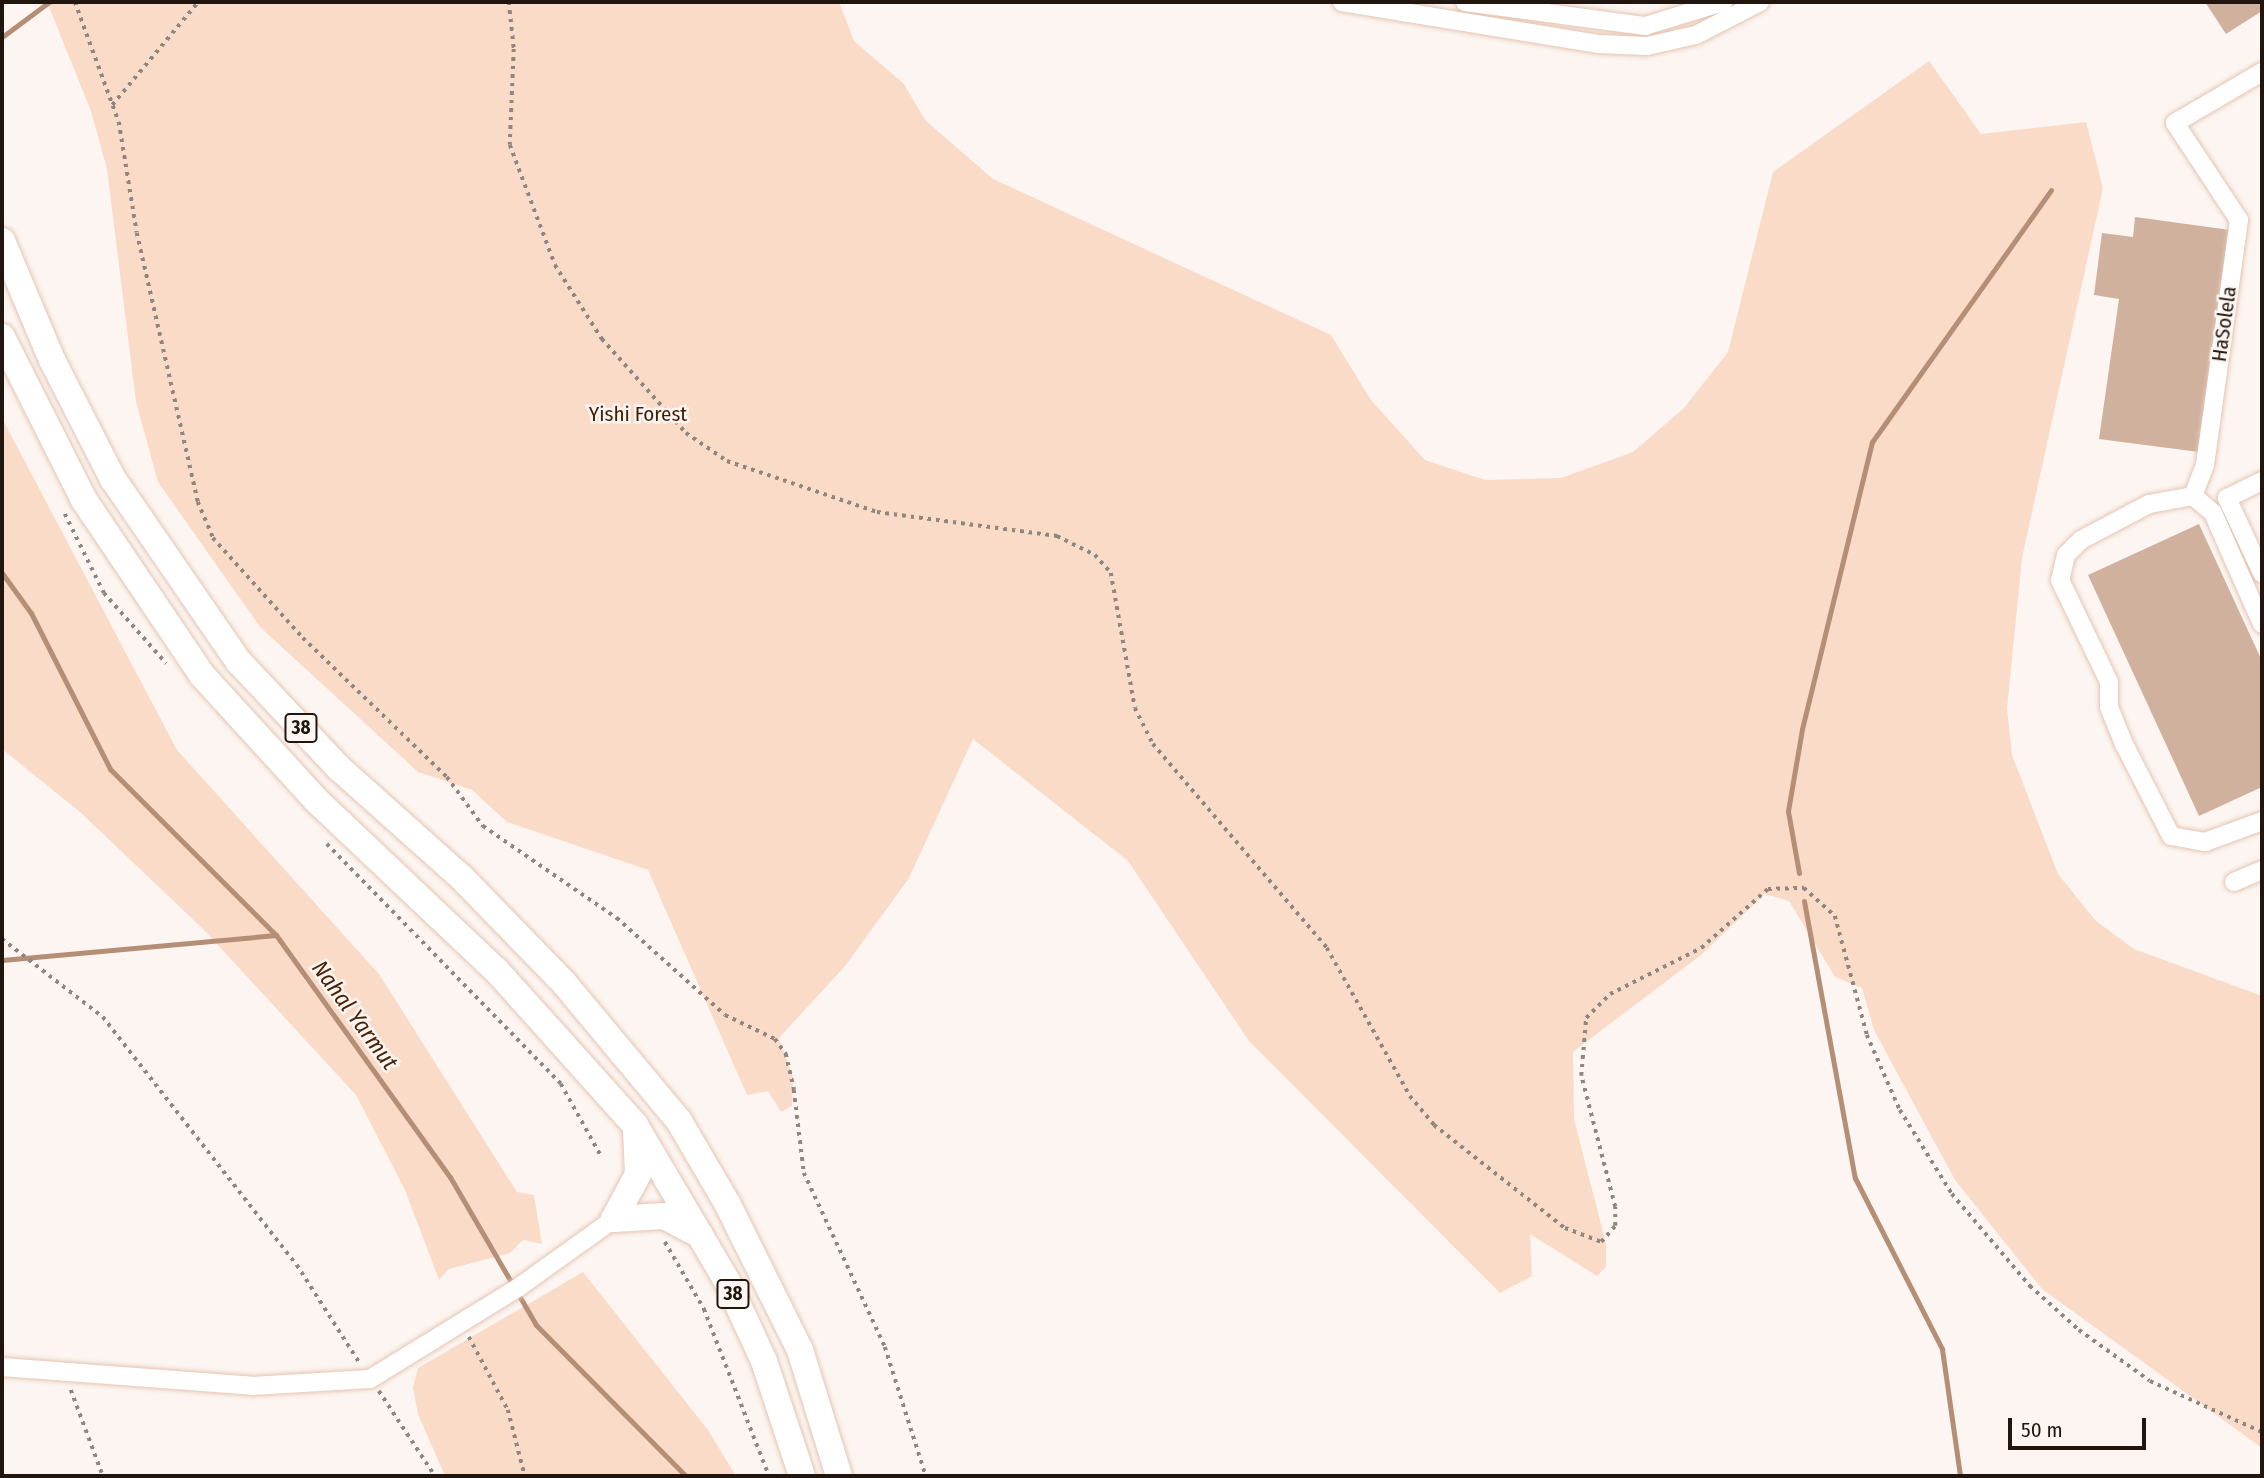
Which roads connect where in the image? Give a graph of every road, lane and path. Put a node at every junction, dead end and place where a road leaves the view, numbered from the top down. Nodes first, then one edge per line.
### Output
1 (75, 2) edge
2 (198, 2) edge
3 (509, 2) edge
4 (1342, 2) edge
5 (1465, 2) edge
6 (1723, 2) edge
7 (1760, 2) edge
8 (2262, 72) edge
9 (113, 106) junction
10 (2, 242) edge
11 (2, 337) edge
12 (2262, 481) edge
13 (2193, 496) junction
14 (2262, 573) edge
15 (2262, 624) edge
16 (2262, 821) edge
17 (2262, 870) edge
18 (2234, 882) dead end
19 (2, 939) edge
20 (635, 1125) junction
21 (614, 1219) junction
22 (656, 1237) dead end
23 (704, 1238) junction
24 (462, 1324) junction
25 (2, 1367) edge
26 (66, 1376) junction
27 (370, 1379) junction
28 (2262, 1433) edge
29 (103, 1476) edge
30 (435, 1476) edge
31 (525, 1476) edge
32 (769, 1476) edge
33 (802, 1476) edge
34 (839, 1476) edge
35 (926, 1476) edge

1 - 9 path
2 - 9 path
3 - 28 path
4 - 7 street
5 - 6 street
8 - 13 street, HaSolela
9 - 35 path
10 - 34 highway, 38
11 - 20 highway, 38
12 - 14 street
13 - 15 street
13 - 16 street
17 - 18 street
19 - 27 path
20 - 21 highway
20 - 23 highway, 38
21 - 23 highway
21 - 24 street
22 - 32 path
23 - 33 highway, 38
24 - 27 street
24 - 31 path
25 - 26 street
26 - 27 street
26 - 29 path
27 - 30 path

